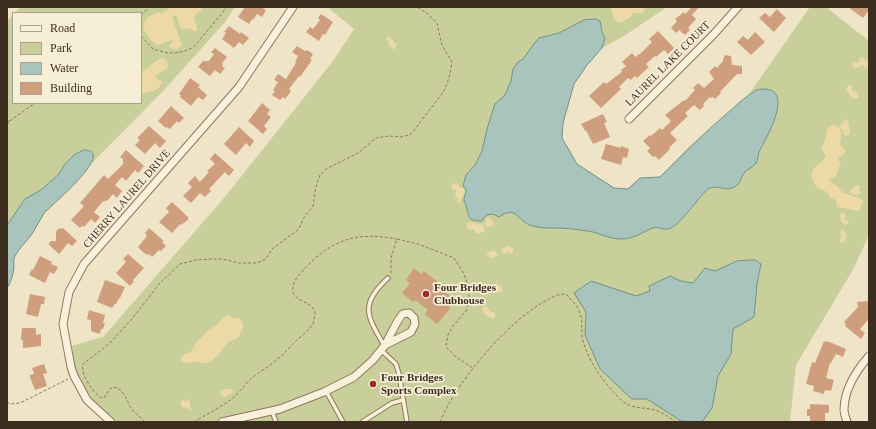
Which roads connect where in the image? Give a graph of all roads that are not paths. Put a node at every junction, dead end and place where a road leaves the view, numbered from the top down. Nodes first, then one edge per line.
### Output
1 (293, 7) edge
2 (738, 7) edge
3 (629, 119) dead end
4 (388, 278) road end
5 (383, 348) junction
6 (869, 356) edge
7 (326, 391) junction
8 (404, 400) junction
9 (272, 410) junction
10 (111, 422) edge
11 (222, 422) edge
12 (276, 422) edge
13 (343, 422) edge
14 (362, 422) edge
15 (407, 422) edge
16 (847, 422) edge

1 - 10 street, CHERRY LAUREL DRIVE
2 - 3 street, LAUREL LAKE COURT
4 - 5 lane
5 - 5 street
5 - 7 street
5 - 8 lane
6 - 16 street
7 - 9 street
7 - 13 lane
8 - 14 lane
8 - 15 lane
9 - 11 street
9 - 12 lane

